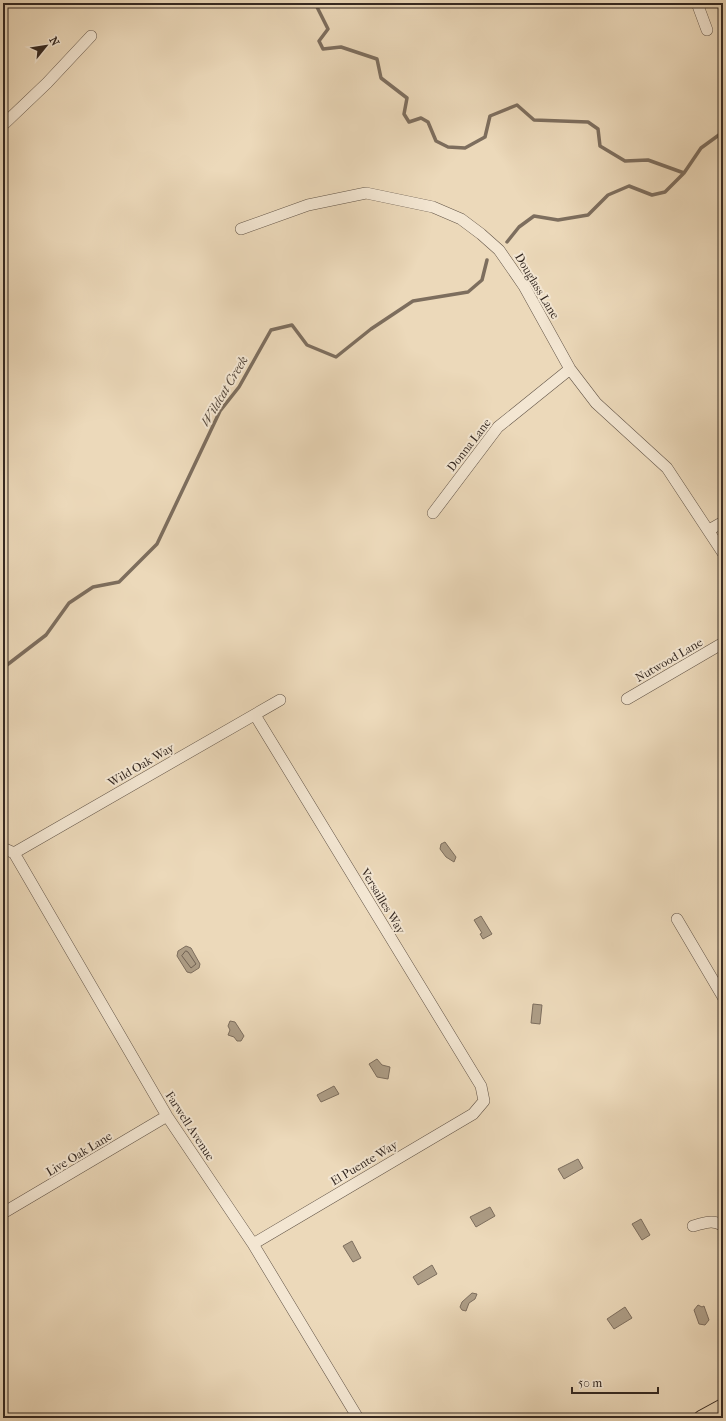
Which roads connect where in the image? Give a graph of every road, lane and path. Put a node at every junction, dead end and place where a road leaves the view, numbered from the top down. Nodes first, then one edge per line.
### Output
1 (698, 3) edge
2 (707, 30) dead end
3 (91, 36) dead end
4 (3, 125) edge
5 (241, 229) dead end
6 (570, 369) junction
7 (433, 513) dead end
8 (723, 522) edge
9 (709, 530) junction
10 (723, 553) edge
11 (723, 643) edge
12 (627, 699) dead end
13 (280, 700) dead end
14 (255, 715) junction
15 (3, 848) edge
16 (14, 853) junction
17 (677, 919) dead end
18 (723, 998) edge
19 (484, 1101) joint
20 (167, 1116) junction
21 (3, 1213) edge
22 (693, 1226) dead end
23 (723, 1226) edge
24 (253, 1244) junction
25 (723, 1406) edge
26 (358, 1418) edge
27 (701, 1418) edge

1 - 2 street
3 - 4 street
5 - 6 street, Douglass Lane
6 - 7 street, Donna Lane
6 - 9 street, Douglass Lane
8 - 9 street
9 - 10 street, Douglass Lane
11 - 12 street, Nutwood Lane
13 - 14 street, Wild Oak Way
14 - 16 street, Wild Oak Way
14 - 19 street, Versailles Way
15 - 16 street
16 - 20 street, Farwell Avenue
17 - 18 street
19 - 24 street, El Puente Way
20 - 21 street, Live Oak Lane
20 - 24 street, Farwell Avenue
22 - 23 street
24 - 26 street, Farwell Avenue
25 - 27 main road

